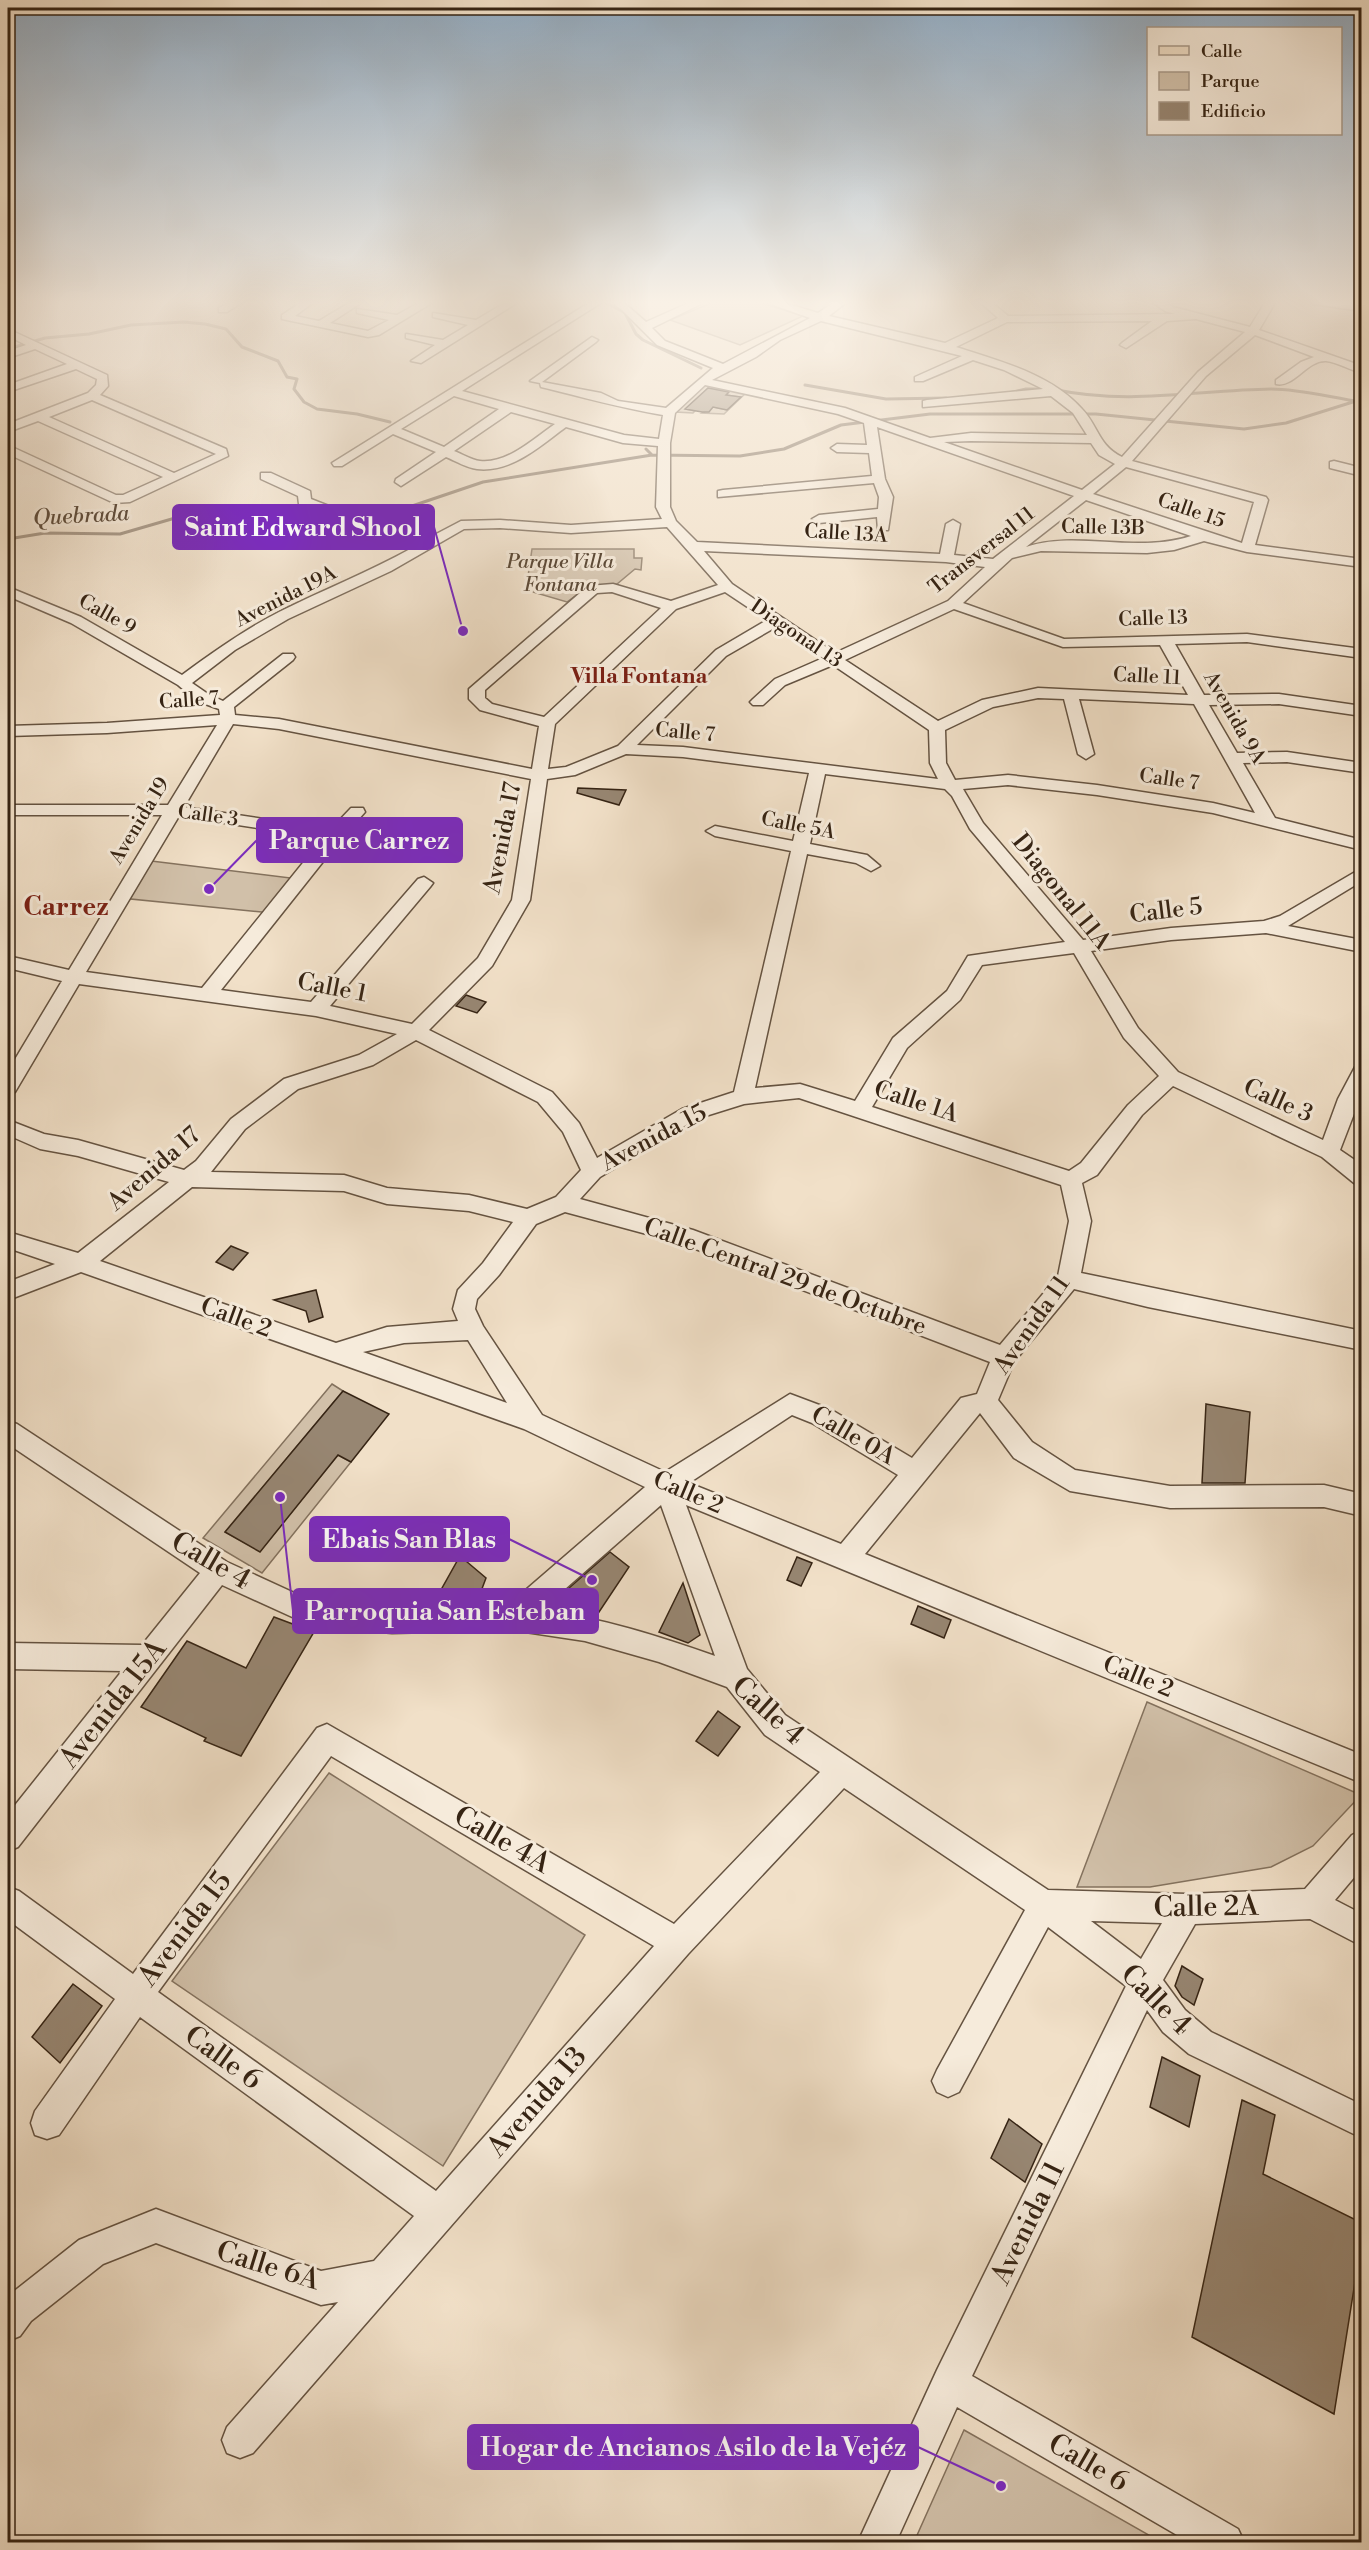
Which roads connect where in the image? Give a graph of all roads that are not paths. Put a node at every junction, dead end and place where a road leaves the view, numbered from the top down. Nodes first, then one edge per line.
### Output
1 (30, 420) edge
2 (45, 420) edge
3 (148, 420) edge
4 (409, 420) edge
5 (490, 420) edge
6 (548, 420) edge
7 (668, 420) edge
8 (865, 420) edge
9 (1083, 420) edge
10 (1162, 420) edge
11 (870, 422) junction
12 (562, 424) junction
13 (8, 428) edge
14 (393, 430) junction
15 (1093, 438) junction
16 (924, 440) junction
17 (664, 443) junction
18 (837, 448) dead end
19 (874, 449) junction
20 (8, 450) edge
21 (444, 451) junction
22 (338, 463) dead end
23 (1124, 463) junction
24 (1334, 465) dead end
25 (1362, 472) edge
26 (266, 476) dead end
27 (175, 478) junction
28 (879, 479) junction
29 (401, 482) dead end
30 (723, 494) dead end
31 (1085, 495) junction
32 (819, 519) dead end
33 (670, 523) junction
34 (953, 524) dead end
35 (1204, 536) junction
36 (693, 546) junction
37 (422, 547) junction
38 (1247, 548) junction
39 (946, 558) junction
40 (999, 562) junction
41 (1362, 563) edge
42 (727, 587) junction
43 (8, 591) edge
44 (952, 604) junction
45 (671, 606) junction
46 (777, 620) junction
47 (1164, 639) junction
48 (1362, 654) edge
49 (288, 657) dead end
50 (832, 658) junction
51 (183, 682) junction
52 (1070, 694) junction
53 (1199, 700) junction
54 (758, 702) dead end
55 (1362, 711) edge
56 (227, 713) junction
57 (547, 723) junction
58 (937, 728) junction
59 (8, 731) edge
60 (624, 749) junction
61 (1086, 754) dead end
62 (1233, 758) junction
63 (1362, 768) edge
64 (818, 770) junction
65 (541, 776) junction
66 (950, 785) junction
67 (8, 810) edge
68 (172, 810) junction
69 (357, 812) dead end
70 (1267, 819) junction
71 (715, 831) dead end
72 (335, 835) junction
73 (1362, 845) edge
74 (800, 848) junction
75 (871, 866) dead end
76 (1362, 873) edge
77 (424, 883) dead end
78 (1266, 927) junction
79 (1362, 946) edge
80 (1080, 948) junction
81 (8, 962) edge
82 (74, 977) junction
83 (208, 993) junction
84 (316, 1009) junction
85 (416, 1032) junction
86 (1362, 1072) edge
87 (1171, 1077) junction
88 (8, 1086) edge
89 (742, 1097) junction
90 (860, 1110) junction
91 (8, 1127) edge
92 (1329, 1152) junction
93 (592, 1171) junction
94 (1362, 1177) edge
95 (188, 1179) junction
96 (1071, 1180) junction
97 (564, 1203) junction
98 (528, 1218) junction
99 (8, 1240) edge
100 (81, 1263) junction
101 (1069, 1279) junction
102 (8, 1291) edge
103 (474, 1331) junction
104 (1362, 1341) edge
105 (336, 1353) junction
106 (1005, 1357) junction
107 (985, 1402) junction
108 (533, 1422) junction
109 (9, 1435) edge
110 (914, 1472) junction
111 (679, 1497) junction
112 (1362, 1505) edge
113 (846, 1558) junction
114 (218, 1570) junction
115 (512, 1618) junction
116 (8, 1656) edge
117 (150, 1658) junction
118 (736, 1677) junction
119 (327, 1738) joint
120 (1362, 1769) edge
121 (842, 1770) junction
122 (8, 1838) edge
123 (1362, 1845) edge
124 (8, 1902) edge
125 (1312, 1904) junction
126 (1044, 1905) junction
127 (1187, 1909) junction
128 (1362, 1931) edge
129 (677, 1942) junction
130 (1145, 1981) junction
131 (136, 1995) junction
132 (948, 2081) dead end
133 (1362, 2122) edge
134 (47, 2123) dead end
135 (439, 2214) junction
136 (384, 2277) junction
137 (8, 2324) edge
138 (950, 2383) junction
139 (240, 2440) dead end
140 (878, 2542) edge
141 (1225, 2542) edge

1 - 13 street
2 - 27 street
3 - 27 street
4 - 14 street
5 - 21 street
6 - 12 street
7 - 17 street
8 - 11 street, Calle 15
9 - 15 street
10 - 23 street
11 - 16 street, Calle 15
11 - 19 street
12 - 17 street
12 - 21 street
14 - 21 street
14 - 22 street
15 - 16 street
15 - 23 street
16 - 31 street, Calle 15
17 - 33 street
18 - 19 street
19 - 28 street
20 - 27 street
21 - 29 street
23 - 31 street
23 - 38 street
24 - 25 street
26 - 37 street
28 - 30 street
28 - 32 street
31 - 35 street, Calle 15
31 - 40 street, Transversal 11
33 - 36 street, Diagonal 13
33 - 37 street, Avenida 19A
34 - 39 street
35 - 38 street, Calle 15
35 - 40 street, Calle 13B
36 - 39 street, Calle 13A
36 - 42 street, Diagonal 13
37 - 51 street, Avenida 19A
38 - 41 street, Calle 15
39 - 40 street, Calle 13A
40 - 44 street, Transversal 11
42 - 45 street
42 - 46 street, Diagonal 13
43 - 51 street, Calle 9
44 - 47 street, Calle 13
44 - 50 street, Transversal 11
45 - 57 street
45 - 57 street
46 - 50 street, Diagonal 13
46 - 60 street
47 - 48 street, Calle 13
47 - 53 street, Avenida 9A
49 - 56 street, Avenida 19
50 - 54 street
50 - 58 street, Diagonal 13
51 - 56 street, Calle 9
52 - 53 street, Calle 11
52 - 58 street, Calle 11
52 - 61 street
53 - 55 street, Calle 11
53 - 62 street, Avenida 9A
56 - 59 street, Calle 7
56 - 65 street, Calle 7
56 - 68 street, Avenida 19
57 - 65 street, Avenida 17
58 - 66 street, Diagonal 11A
60 - 64 street, Calle 7
60 - 65 street, Calle 7
62 - 63 street
62 - 70 street, Avenida 9A
64 - 66 street, Calle 7
64 - 74 street
65 - 85 street, Avenida 17
66 - 70 street, Calle 7
66 - 80 street, Diagonal 11A
67 - 68 street, Calle 3
68 - 72 street, Calle 3
68 - 82 street, Avenida 19
69 - 72 street
70 - 73 street, Calle 7
71 - 74 street, Calle 5A
72 - 83 street
74 - 75 street, Calle 5A
74 - 89 street
76 - 78 street
77 - 84 street
78 - 79 street, Calle 5
78 - 80 street, Calle 5
80 - 87 street, Diagonal 11A
80 - 90 street, Calle 5
81 - 82 street, Calle 1
82 - 83 street, Calle 1
82 - 88 street, Avenida 19
83 - 84 street, Calle 1
84 - 85 street, Calle 1
85 - 93 street, Calle 1
85 - 95 street, Avenida 17
86 - 92 street
87 - 92 street, Calle 3
87 - 96 street
89 - 90 street, Calle 1A
89 - 93 street, Avenida 15
90 - 96 street, Calle 1A
91 - 95 street
92 - 94 street, Calle 3
93 - 97 street, Avenida 15
95 - 98 street
95 - 100 street, Avenida 17
96 - 101 street, Avenida 11
97 - 98 street, Avenida 15
97 - 106 street, Calle Central 29 de Octubre
98 - 103 street
99 - 100 street, Calle 2
100 - 102 street, Avenida 17
100 - 105 street, Calle 2
101 - 104 street
101 - 106 street, Avenida 11
103 - 105 street
103 - 108 street
105 - 108 street, Calle 2
106 - 107 street, Avenida 11
107 - 110 street, Avenida 11
107 - 112 street
108 - 111 street, Calle 2
109 - 114 street, Calle 4
110 - 111 street, Calle 0A
110 - 113 street, Avenida 11
111 - 113 street, Calle 2
111 - 115 street
111 - 118 street
113 - 120 street, Calle 2
114 - 115 street, Calle 4
114 - 117 street, Avenida 15A
115 - 118 street, Calle 4
116 - 117 street
117 - 122 street, Avenida 15A
118 - 121 street, Calle 4
119 - 129 street, Calle 4A
119 - 131 street, Avenida 15
121 - 126 street, Calle 4
121 - 129 street, Avenida 13
123 - 125 street
124 - 131 street, Calle 6
125 - 127 street, Calle 2A
125 - 128 street
126 - 127 street, Calle 2A
126 - 130 street, Calle 4
126 - 132 street
127 - 130 street, Avenida 11
129 - 135 street, Avenida 13
130 - 133 street, Calle 4
130 - 138 street, Avenida 11
131 - 134 street, Avenida 15
131 - 135 street, Calle 6
135 - 136 street, Avenida 13
136 - 137 street, Calle 6A
136 - 139 street, Avenida 13
138 - 140 street, Avenida 11
138 - 141 street, Calle 6

